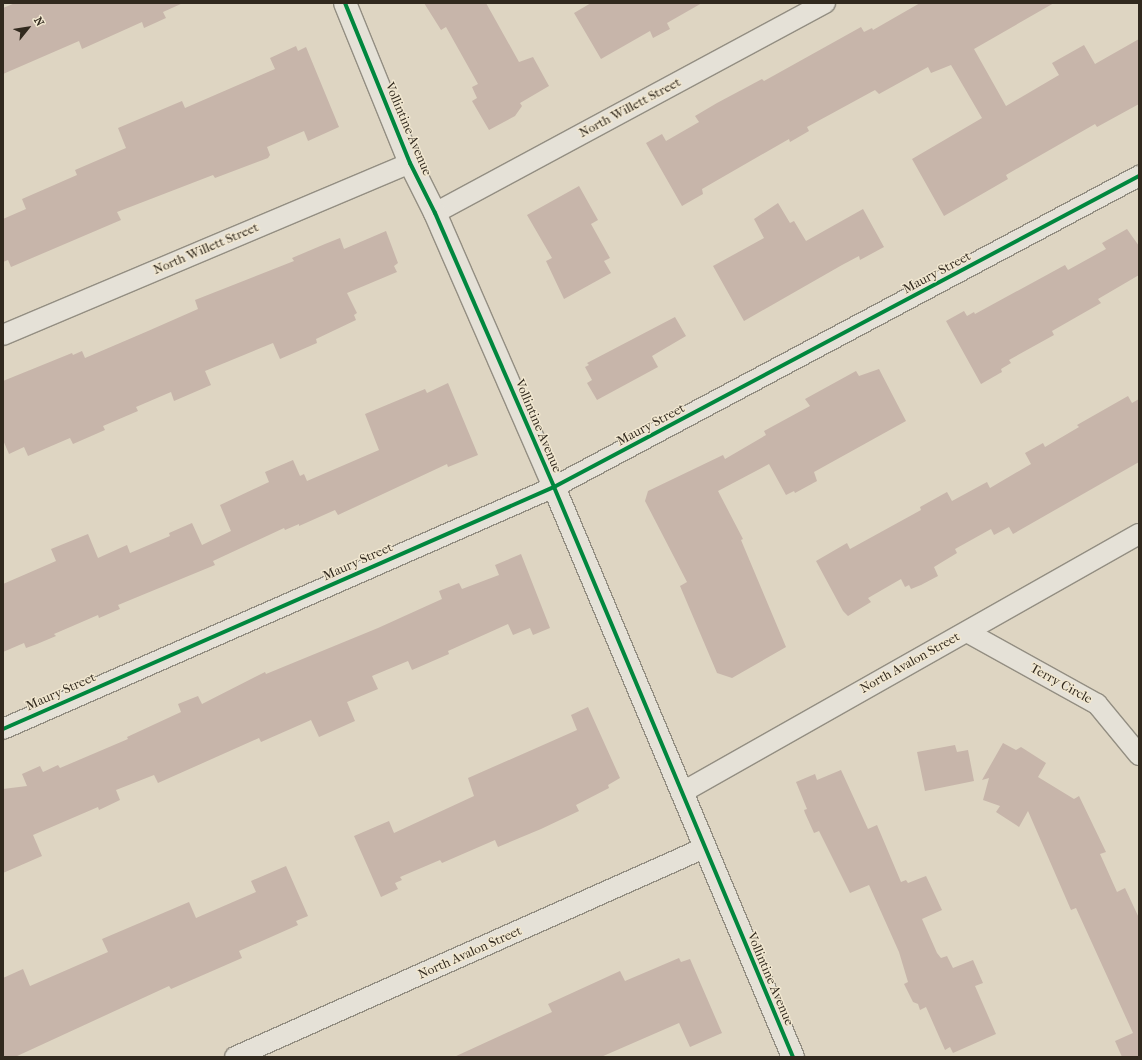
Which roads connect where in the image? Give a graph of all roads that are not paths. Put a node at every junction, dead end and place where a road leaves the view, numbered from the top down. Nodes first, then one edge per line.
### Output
1 (345, 3) edge
2 (825, 3) edge
3 (410, 162) junction
4 (1139, 176) edge
5 (435, 213) junction
6 (3, 335) edge
7 (554, 487) junction
8 (1139, 534) edge
9 (967, 632) junction
10 (3, 729) edge
11 (1139, 755) edge
12 (681, 794) junction
13 (704, 848) junction
14 (235, 1057) edge
15 (793, 1057) edge

1 - 3 street, Vollintine Avenue
2 - 5 street, North Willett Street
3 - 5 street, Vollintine Avenue
3 - 6 street, North Willett Street
4 - 7 street, Maury Street
5 - 7 street, Vollintine Avenue
7 - 10 street, Maury Street
7 - 12 street, Vollintine Avenue
8 - 9 street, North Avalon Street
9 - 11 street, Terry Circle
9 - 12 street, North Avalon Street
12 - 13 street, Vollintine Avenue
13 - 14 street, North Avalon Street
13 - 15 street, Vollintine Avenue

